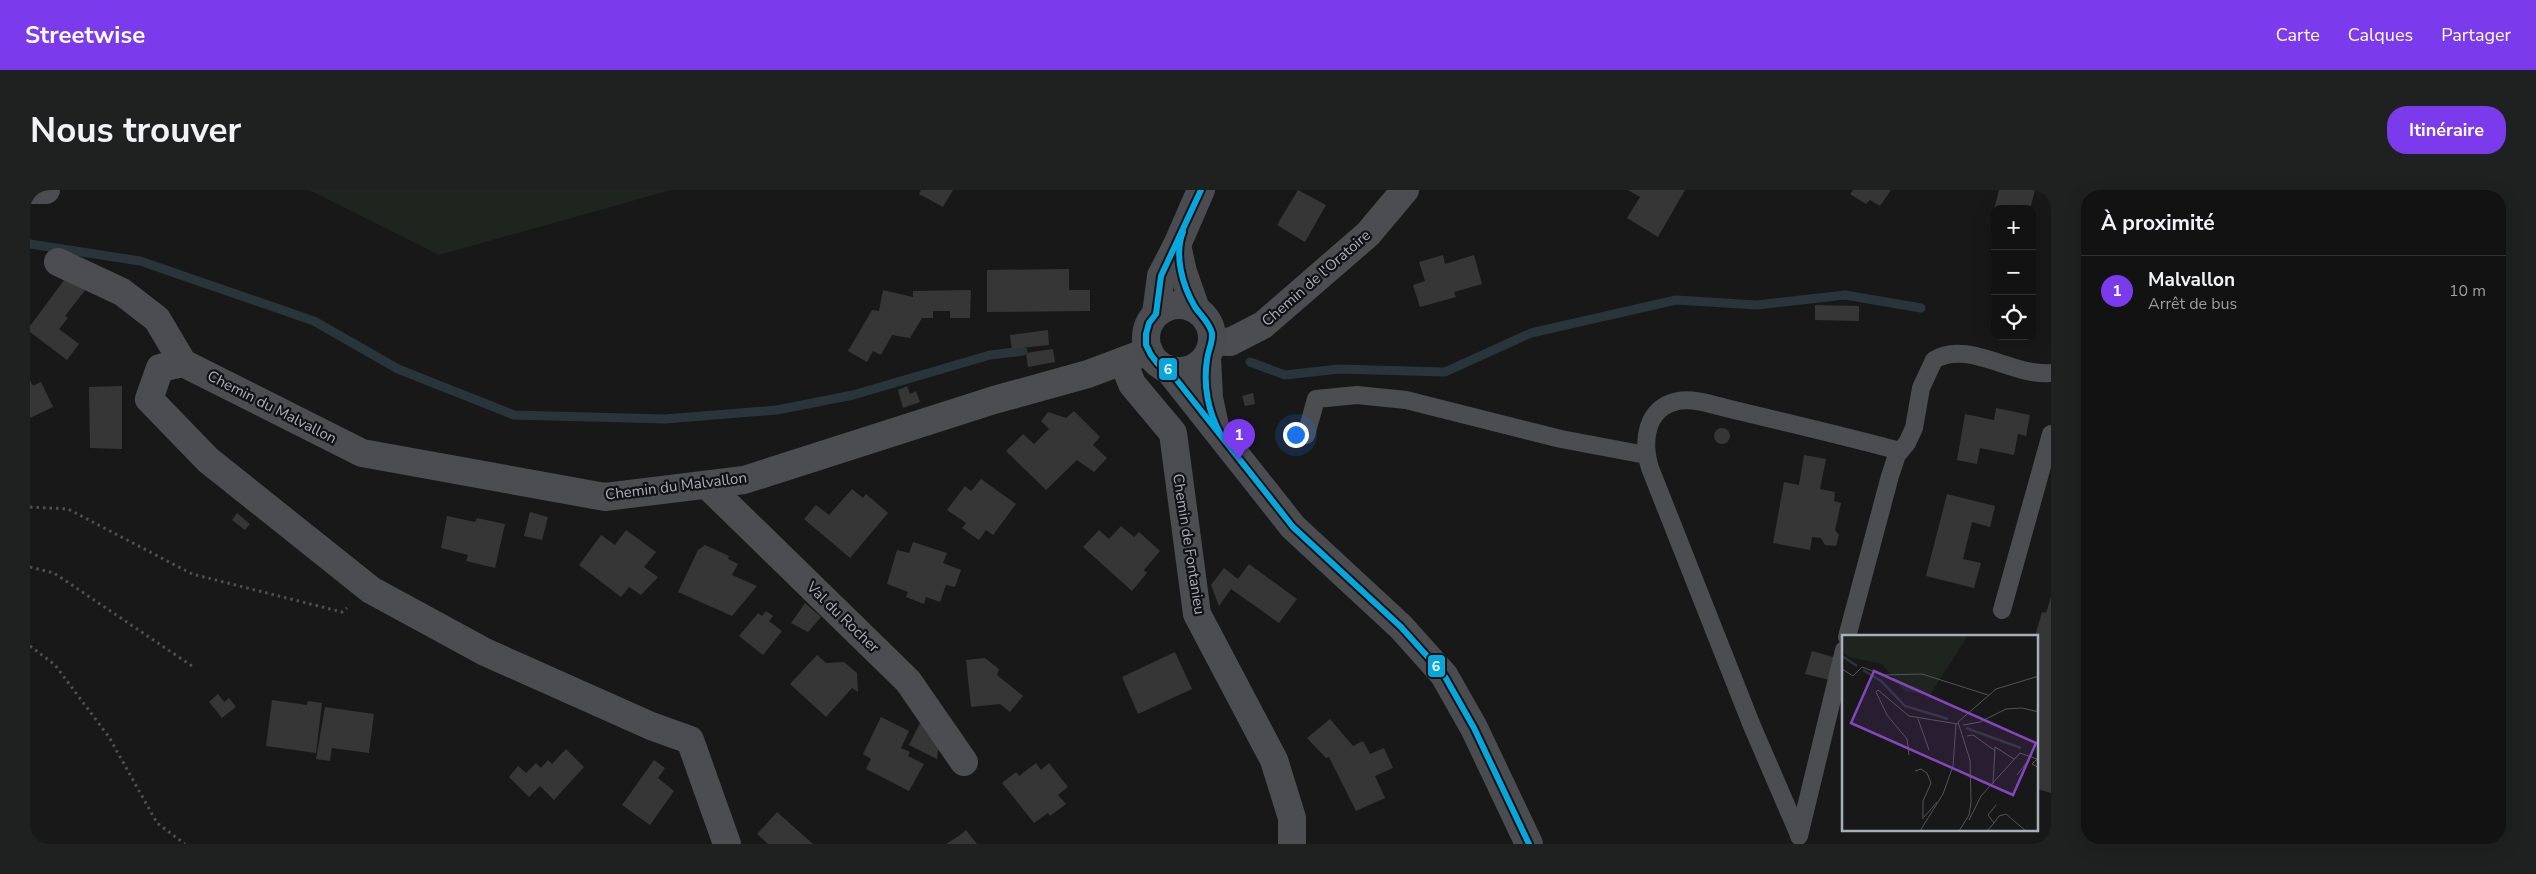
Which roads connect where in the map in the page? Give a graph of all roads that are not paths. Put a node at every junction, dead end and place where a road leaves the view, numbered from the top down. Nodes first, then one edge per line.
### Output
1 (30, 190) edge
2 (46, 190) edge
3 (1201, 190) edge
4 (1405, 190) edge
5 (1178, 245) junction
6 (58, 262) dead end
7 (1196, 309) junction
8 (1156, 314) junction
9 (1209, 349) junction
10 (1158, 360) junction
11 (1123, 361) junction
12 (183, 363) junction
13 (2051, 373) edge
14 (1215, 426) junction
15 (2051, 434) edge
16 (1306, 435) dead end
17 (1900, 451) junction
18 (1646, 454) junction
19 (707, 484) junction
20 (2002, 610) dead end
21 (1847, 635) edge
22 (1842, 658) edge
23 (964, 762) dead end
24 (1798, 840) edge
25 (727, 844) edge
26 (1292, 844) edge
27 (1529, 844) edge

1 - 2 street
3 - 5 street
4 - 9 street, Chemin de l'Oratoire
5 - 7 street
5 - 8 street
6 - 12 street
7 - 8 street
7 - 9 street
8 - 10 street
9 - 10 street
9 - 14 street
10 - 11 street, Chemin du Malvallon
10 - 14 street
11 - 19 street, Chemin du Malvallon
11 - 26 street, Chemin de Fontanieu
12 - 19 street, Chemin du Malvallon
12 - 25 street
13 - 17 lane
14 - 27 street
15 - 20 lane
16 - 18 lane
17 - 18 lane
17 - 21 lane
18 - 24 lane
19 - 23 street, Val du Rocher
22 - 24 lane

